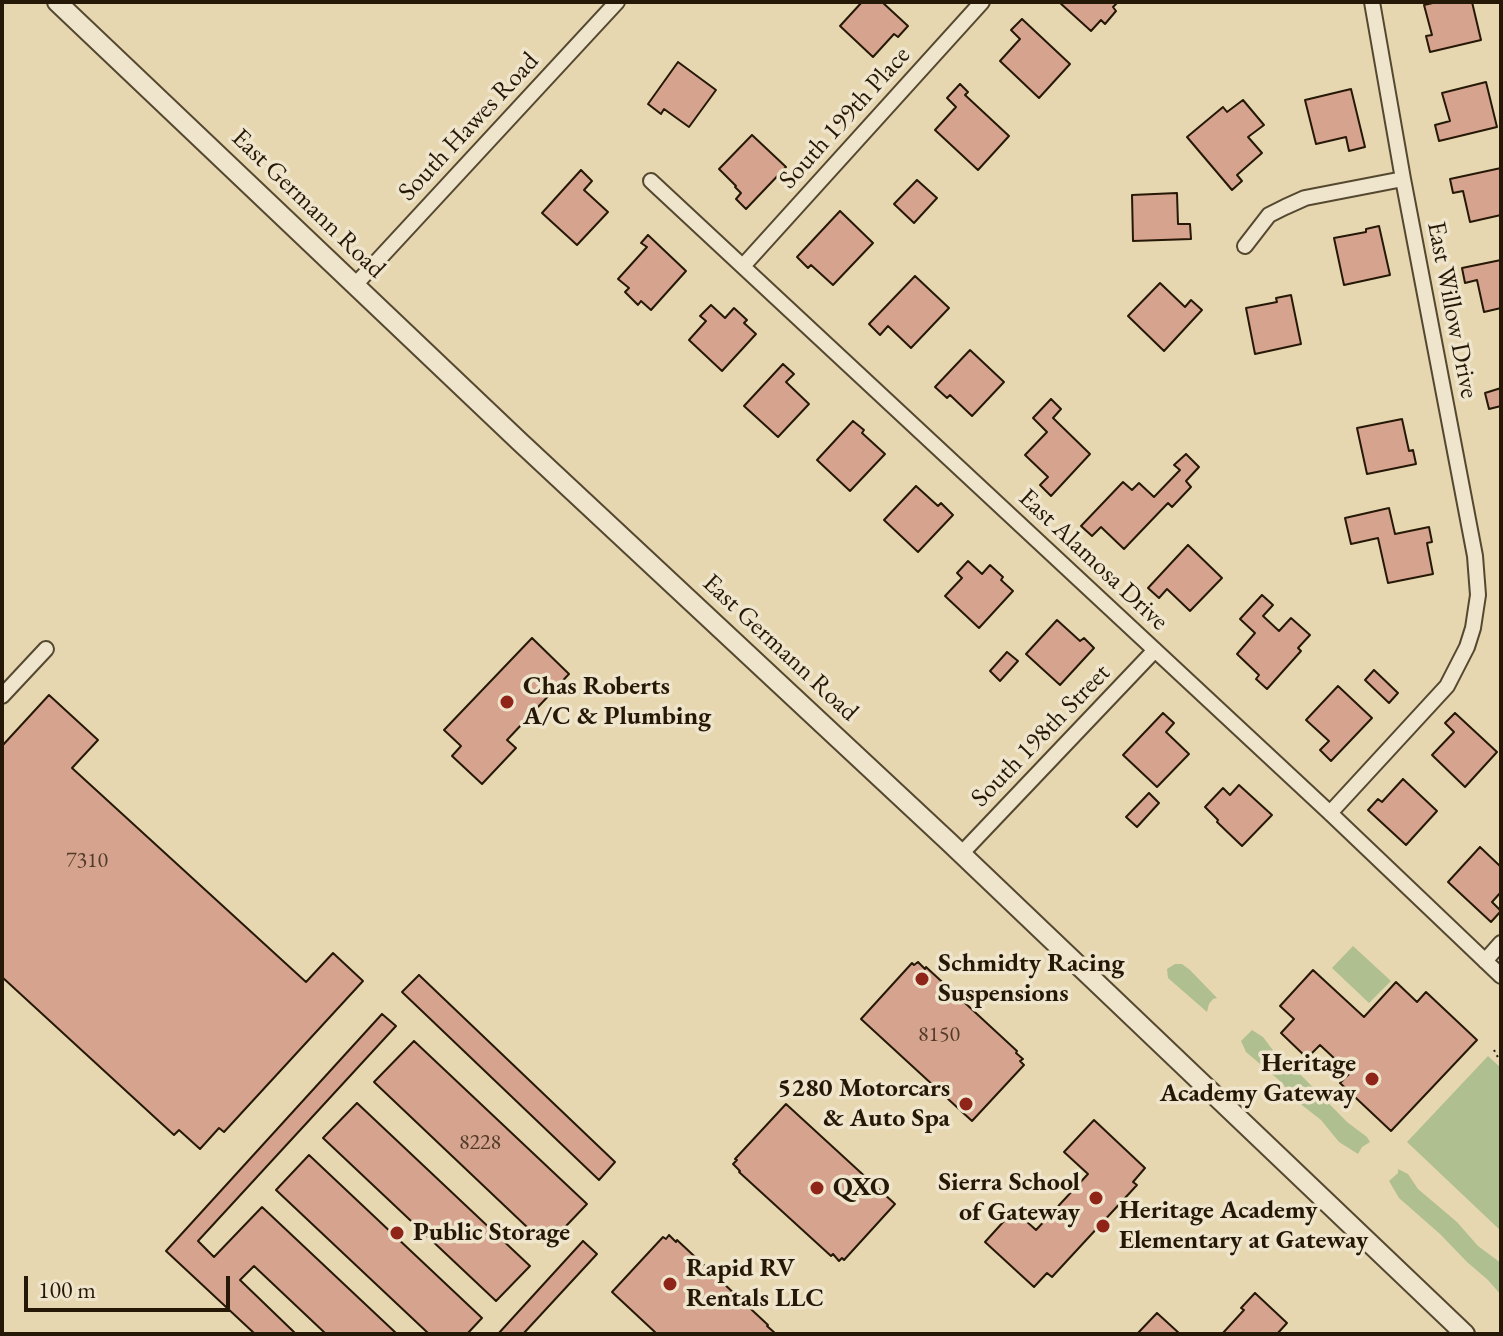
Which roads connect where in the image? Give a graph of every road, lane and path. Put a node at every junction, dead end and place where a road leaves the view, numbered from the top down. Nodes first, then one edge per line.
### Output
1 (57, 2) edge
2 (617, 2) edge
3 (982, 2) edge
4 (1372, 2) edge
5 (1403, 179) junction
6 (651, 181) dead end
7 (1245, 246) dead end
8 (743, 266) junction
9 (355, 285) junction
10 (46, 649) dead end
11 (1155, 650) junction
12 (2, 696) edge
13 (1330, 813) junction
14 (961, 854) junction
15 (1501, 943) edge
16 (1485, 961) junction
17 (1501, 976) edge
18 (1494, 1050) dead end
19 (1501, 1063) edge
20 (1465, 1334) edge

1 - 9 street, East Germann Road
2 - 9 street, South Hawes Road
3 - 8 street, South 199th Place
4 - 5 street, East Willow Drive
5 - 7 street
5 - 13 street, East Willow Drive
6 - 8 street, East Alamosa Drive
8 - 11 street, East Alamosa Drive
9 - 14 street, East Germann Road
10 - 12 street
11 - 13 street, East Alamosa Drive
11 - 14 street, South 198th Street
13 - 16 street, East Alamosa Drive
14 - 20 street, East Germann Road
15 - 16 street
16 - 17 street, East Alamosa Drive
18 - 19 path

